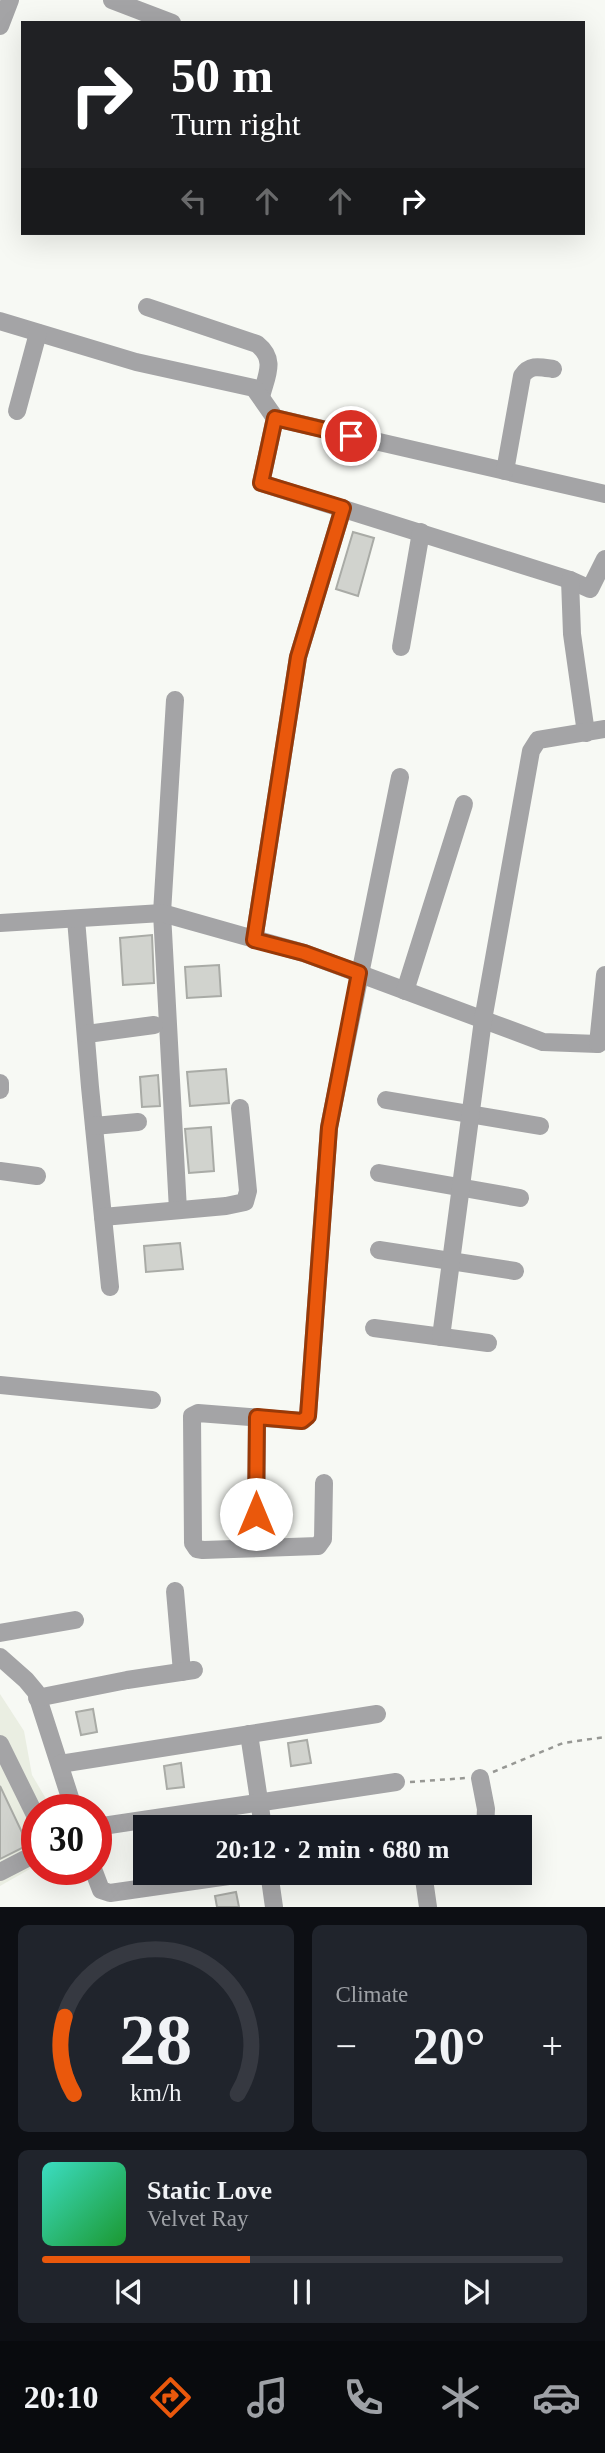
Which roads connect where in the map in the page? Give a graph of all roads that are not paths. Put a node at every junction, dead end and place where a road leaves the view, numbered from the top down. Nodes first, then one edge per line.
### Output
1 (10, 0) edge
2 (112, 0) edge
3 (167, 21) edge
4 (0, 26) edge
5 (147, 307) dead end
6 (0, 321) edge
7 (38, 333) junction
8 (552, 369) dead end
9 (261, 397) junction
10 (17, 411) dead end
11 (275, 418) junction
12 (505, 471) junction
13 (605, 494) edge
14 (343, 508) junction
15 (421, 532) junction
16 (605, 559) edge
17 (570, 580) junction
18 (597, 589) edge
19 (401, 647) dead end
20 (175, 700) dead end
21 (605, 729) edge
22 (586, 733) junction
23 (400, 777) dead end
24 (464, 804) dead end
25 (162, 913) junction
26 (76, 919) junction
27 (0, 923) edge
28 (254, 940) junction
29 (359, 973) junction
30 (605, 975) edge
31 (405, 991) junction
32 (483, 1020) junction
33 (154, 1026) dead end
34 (87, 1034) junction
35 (602, 1042) edge
36 (0, 1083) edge
37 (0, 1090) edge
38 (386, 1100) dead end
39 (240, 1108) dead end
40 (471, 1115) junction
41 (138, 1122) dead end
42 (94, 1126) junction
43 (540, 1126) dead end
44 (0, 1171) edge
45 (379, 1173) dead end
46 (37, 1176) dead end
47 (461, 1188) junction
48 (520, 1198) dead end
49 (178, 1210) junction
50 (103, 1217) junction
51 (379, 1250) dead end
52 (451, 1261) junction
53 (516, 1271) dead end
54 (110, 1287) dead end
55 (374, 1328) dead end
56 (441, 1337) junction
57 (488, 1343) dead end
58 (0, 1385) edge
59 (152, 1400) dead end
60 (257, 1417) junction
61 (324, 1482) dead end
62 (256, 1548) junction
63 (175, 1591) dead end
64 (75, 1620) dead end
65 (0, 1633) edge
66 (0, 1657) edge
67 (37, 1699) junction
68 (377, 1714) dead end
69 (249, 1734) junction
70 (0, 1744) edge
71 (60, 1764) junction
72 (480, 1777) road end
73 (396, 1782) road end
74 (25, 1794) edge
75 (69, 1794) edge
76 (259, 1802) junction
77 (261, 1815) edge
78 (486, 1815) edge
79 (112, 1825) edge
80 (21, 1861) edge
81 (0, 1872) edge
82 (99, 1885) edge
83 (166, 1885) edge
84 (271, 1885) edge
85 (425, 1885) edge
86 (274, 1907) edge
87 (428, 1907) edge

1 - 4 street
2 - 3 street
5 - 9 street
6 - 7 street
7 - 9 street
7 - 10 street
8 - 12 street
9 - 11 street
11 - 12 street
11 - 14 street
12 - 13 street
14 - 15 street
14 - 28 street
15 - 17 street
15 - 19 street
16 - 18 street
17 - 18 street
17 - 22 street
20 - 25 street
21 - 22 street
22 - 32 street
23 - 29 street
24 - 31 street
25 - 26 street
25 - 28 street
25 - 49 street
26 - 27 street
26 - 34 street
28 - 29 street
29 - 31 street
29 - 60 street
30 - 35 street
31 - 32 street
32 - 35 street
32 - 40 street
33 - 34 street
34 - 42 street
36 - 37 street
38 - 40 street
39 - 49 street
40 - 43 street
40 - 47 street
41 - 42 street
42 - 50 street
44 - 46 street
45 - 47 street
47 - 48 street
47 - 52 street
49 - 50 street
50 - 54 street
51 - 52 street
52 - 53 street
52 - 56 street
55 - 56 street
56 - 57 street
58 - 59 street
60 - 62 street
60 - 62 street
61 - 62 street
63 - 67 street
64 - 65 street
66 - 67 street
67 - 71 street
68 - 69 street
69 - 71 street
69 - 76 street
70 - 74 street
71 - 75 street
72 - 78 street
73 - 76 street
76 - 77 street
76 - 79 street
80 - 81 street
82 - 83 street
84 - 86 street
85 - 87 street

